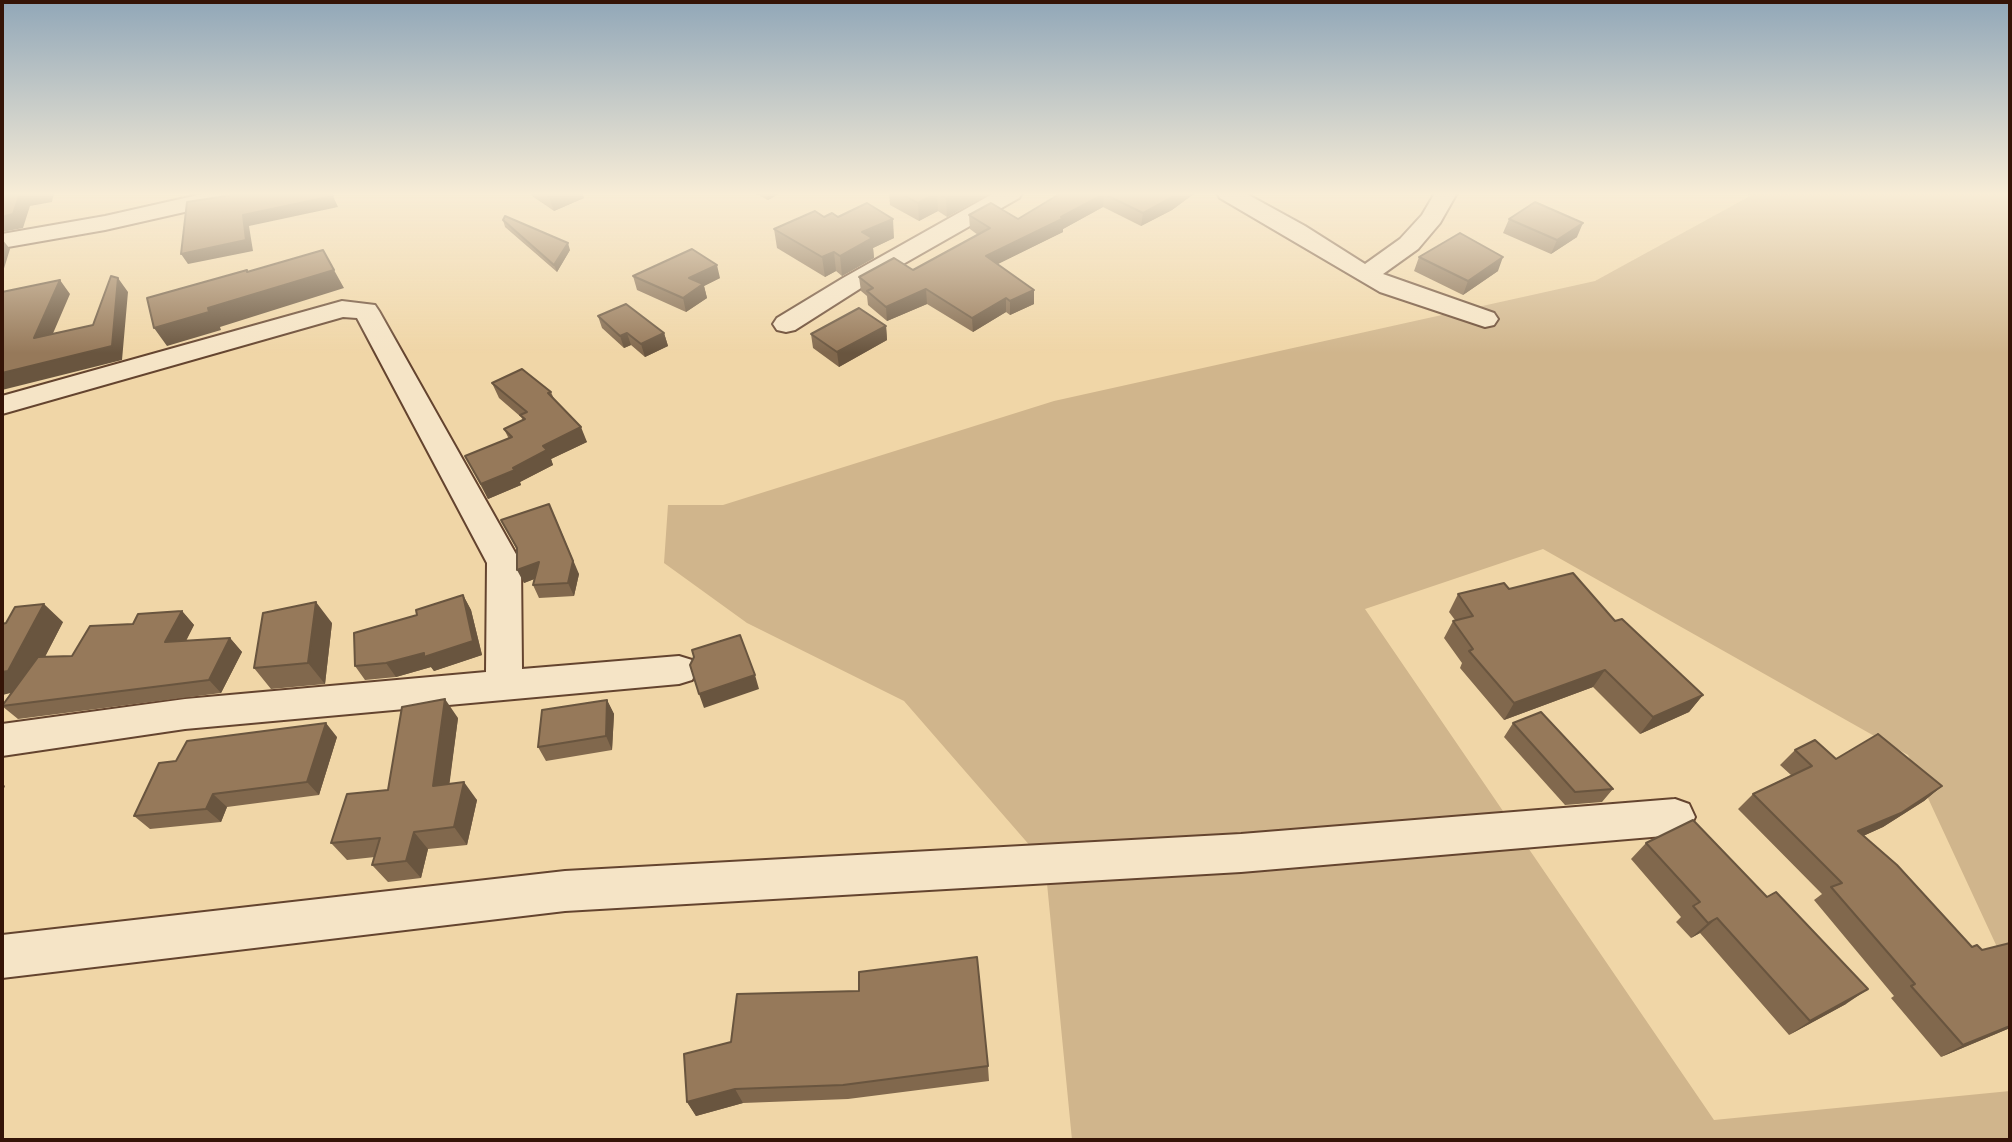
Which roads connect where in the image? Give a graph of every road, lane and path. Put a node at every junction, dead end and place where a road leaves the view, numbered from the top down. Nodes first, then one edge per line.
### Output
1 (917, 246) edge
2 (1321, 246) edge
3 (1406, 246) edge
4 (1365, 275) junction
5 (1485, 319) dead end
6 (786, 324) dead end
7 (2, 405) edge
8 (679, 670) dead end
9 (504, 686) junction
10 (2, 740) edge
11 (1675, 817) dead end
12 (2, 957) edge

1 - 6 street
2 - 4 street
3 - 4 street
4 - 5 street
7 - 9 street
8 - 9 street
9 - 10 street
11 - 12 street

